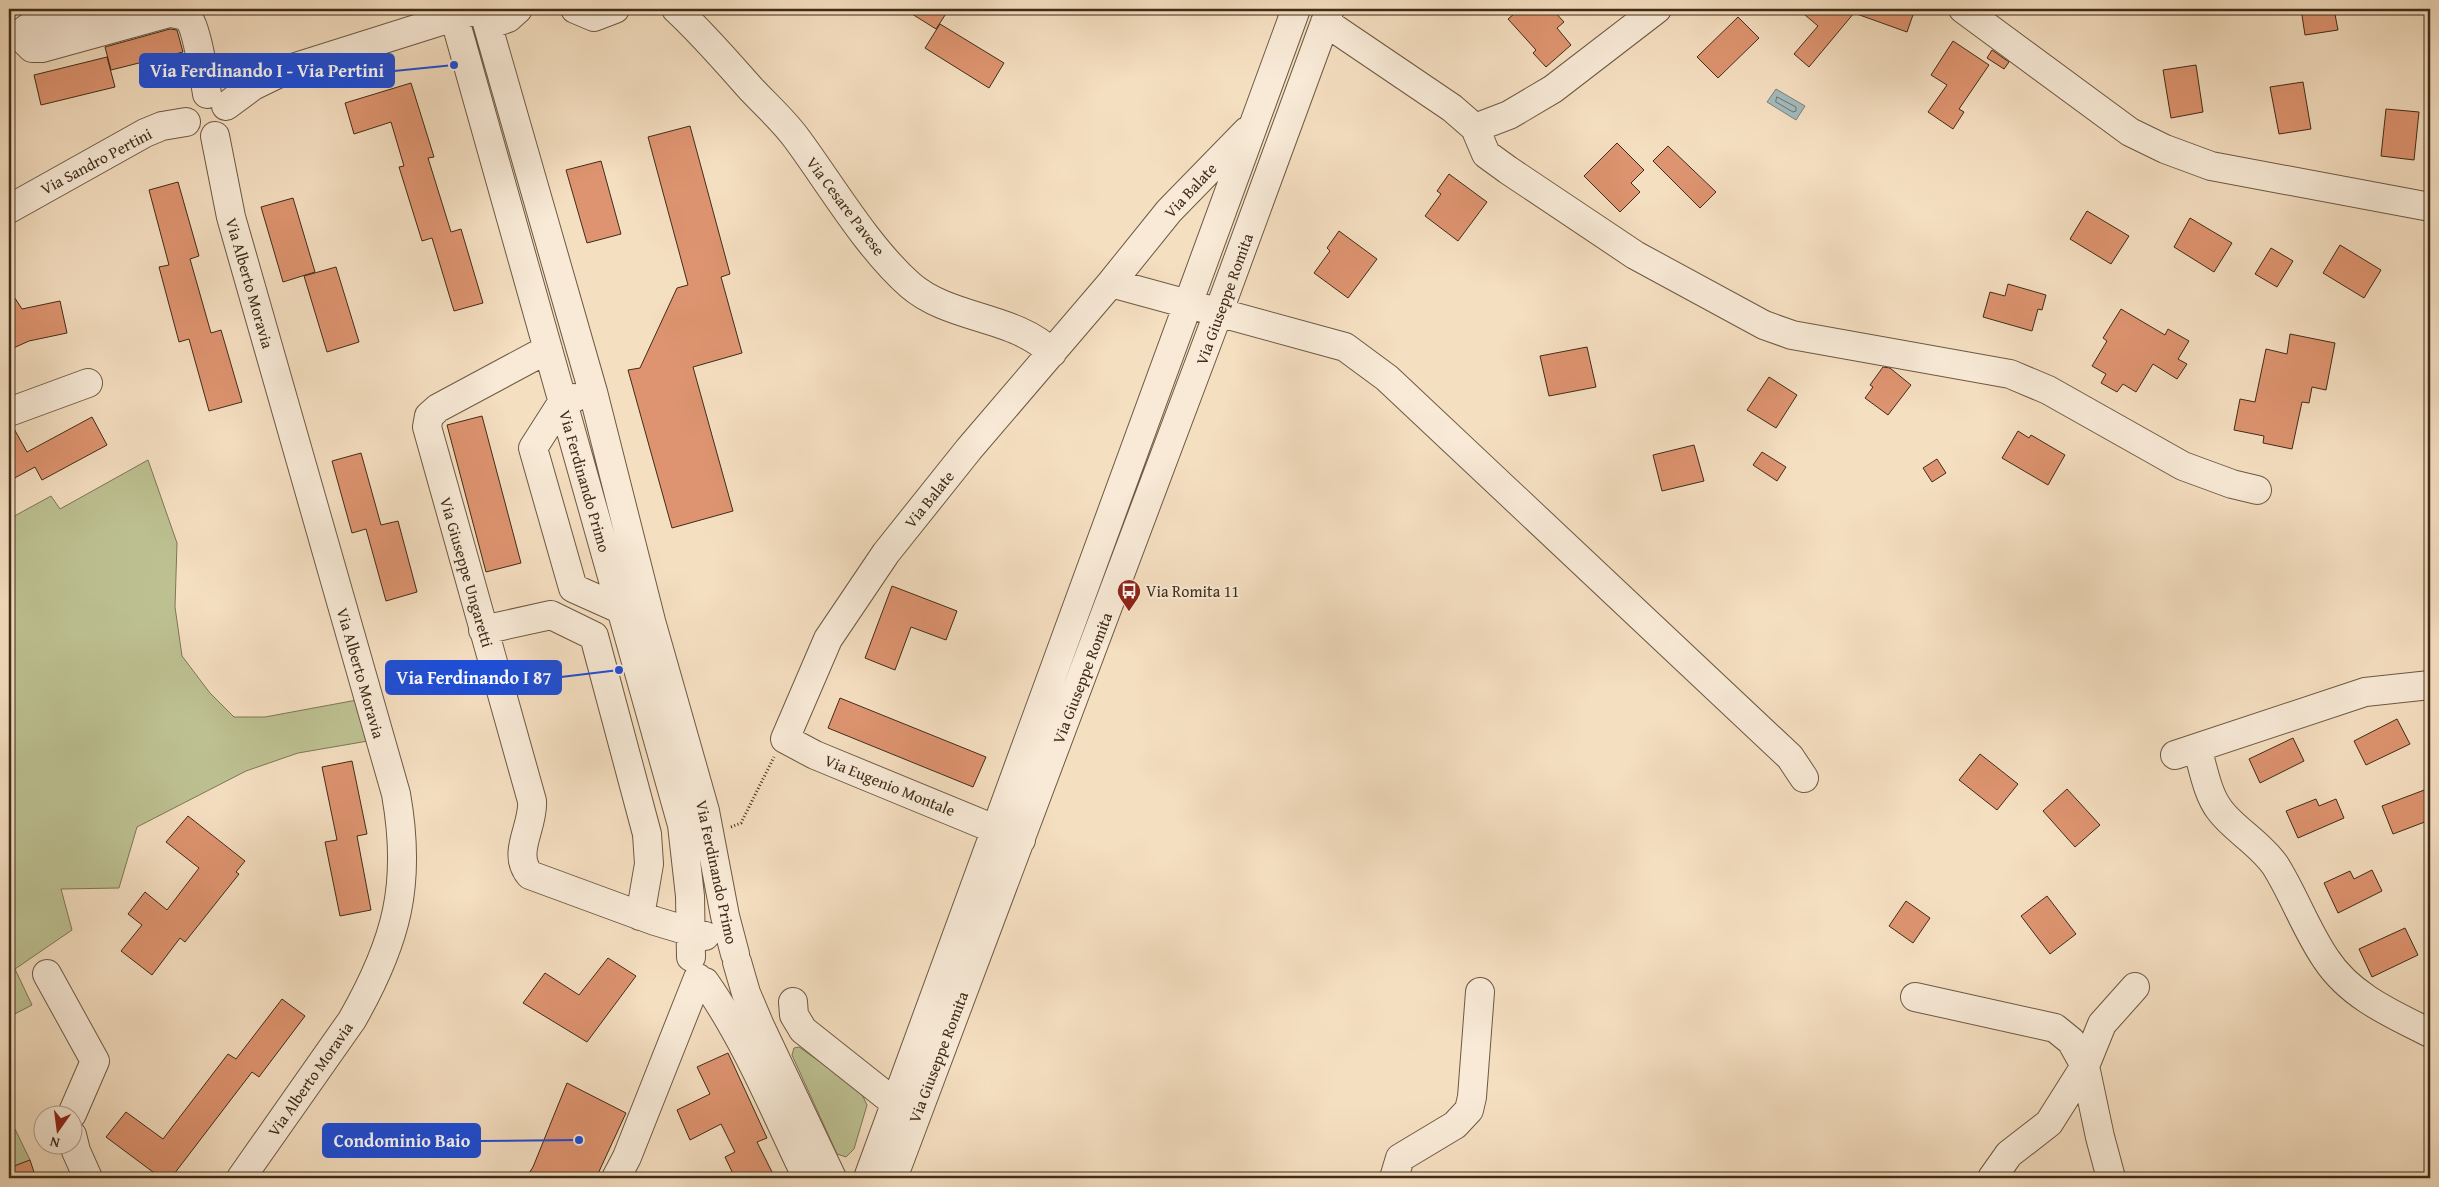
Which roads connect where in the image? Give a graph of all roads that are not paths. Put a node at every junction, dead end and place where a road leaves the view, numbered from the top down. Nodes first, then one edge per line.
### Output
1 (100, 9) edge
2 (518, 9) edge
3 (574, 9) edge
4 (615, 9) edge
5 (676, 9) edge
6 (1296, 9) edge
7 (1657, 9) edge
8 (1963, 9) edge
9 (453, 13) edge
10 (1328, 15) edge
11 (486, 20) edge
12 (463, 48) junction
13 (216, 100) junction
14 (186, 122) junction
15 (1254, 124) junction
16 (1476, 128) junction
17 (215, 136) junction
18 (1284, 136) junction
19 (2430, 208) edge
20 (9, 209) edge
21 (1111, 283) junction
22 (1188, 303) junction
23 (1219, 311) junction
24 (571, 316) junction
25 (545, 337) junction
26 (1052, 353) junction
27 (88, 383) dead end
28 (593, 392) junction
29 (563, 401) junction
30 (9, 412) edge
31 (2257, 490) dead end
32 (633, 619) junction
33 (483, 630) junction
34 (649, 661) junction
35 (2430, 685) edge
36 (1035, 724) junction
37 (1060, 735) junction
38 (785, 739) joint
39 (1804, 778) dead end
40 (996, 828) junction
41 (1021, 840) junction
42 (648, 918) junction
43 (736, 958) junction
44 (698, 959) junction
45 (48, 974) dead end
46 (2135, 986) dead end
47 (1480, 992) dead end
48 (1915, 997) dead end
49 (793, 1002) dead end
50 (2430, 1033) edge
51 (924, 1058) junction
52 (2085, 1066) junction
53 (895, 1103) junction
54 (77, 1104) edge
55 (882, 1139) junction
56 (77, 1154) edge
57 (826, 1176) edge
58 (88, 1178) edge
59 (241, 1178) edge
60 (616, 1178) edge
61 (862, 1178) edge
62 (868, 1178) edge
63 (893, 1178) edge
64 (1394, 1178) edge
65 (1992, 1178) edge
66 (2111, 1178) edge

1 - 13 street
2 - 11 street
3 - 4 street
5 - 26 street, Via Cesare Pavese
6 - 15 street, Via Giuseppe Romita
7 - 16 street
8 - 19 street
9 - 11 street
9 - 12 street, Via Ferdinando Primo
9 - 13 street
10 - 16 street
10 - 18 street, Via Giuseppe Romita
11 - 12 street
11 - 24 street, Via Ferdinando Primo
12 - 25 street, Via Ferdinando Primo
13 - 14 street
13 - 17 street
14 - 17 street
14 - 20 street, Via Sandro Pertini
15 - 18 street
15 - 21 street, Via Balate
15 - 22 street, Via Giuseppe Romita
16 - 31 street
17 - 59 street, Via Alberto Moravia
18 - 23 street, Via Giuseppe Romita
21 - 22 street
21 - 26 street, Via Balate
22 - 23 street
22 - 36 street, Via Giuseppe Romita
23 - 37 street, Via Giuseppe Romita
23 - 39 street
24 - 25 street
24 - 28 street, Via Ferdinando Primo
25 - 29 street, Via Ferdinando Primo
25 - 33 street, Via Giuseppe Ungaretti
26 - 38 street, Via Balate
27 - 30 street
28 - 29 street
28 - 32 street, Via Ferdinando Primo
29 - 32 street, Via Ferdinando Primo
29 - 32 street
32 - 34 street, Via Ferdinando Primo
33 - 42 street, Via Giuseppe Ungaretti
33 - 42 street
34 - 43 street, Via Ferdinando Primo
34 - 44 street, Via Ferdinando Primo
35 - 50 street
36 - 37 street
36 - 40 street, Via Giuseppe Romita
37 - 41 street, Via Giuseppe Romita
38 - 40 street, Via Eugenio Montale
40 - 41 street, Via Eugenio Montale
40 - 51 street, Via Giuseppe Romita
41 - 51 street, Via Giuseppe Romita
42 - 44 street, Via Giuseppe Ungaretti
43 - 44 street, Via Giuseppe Ungaretti
43 - 44 street
43 - 57 street, Via Ferdinando Primo
44 - 57 street, Via Ferdinando Primo
44 - 60 street
45 - 54 street
46 - 52 street
47 - 64 street
48 - 52 street
49 - 53 street
51 - 53 street, Via Giuseppe Romita
51 - 63 street, Via Giuseppe Romita
52 - 65 street
52 - 66 street
53 - 55 street, Via Giuseppe Romita
55 - 61 street
55 - 62 street, Via Giuseppe Romita
56 - 58 street

